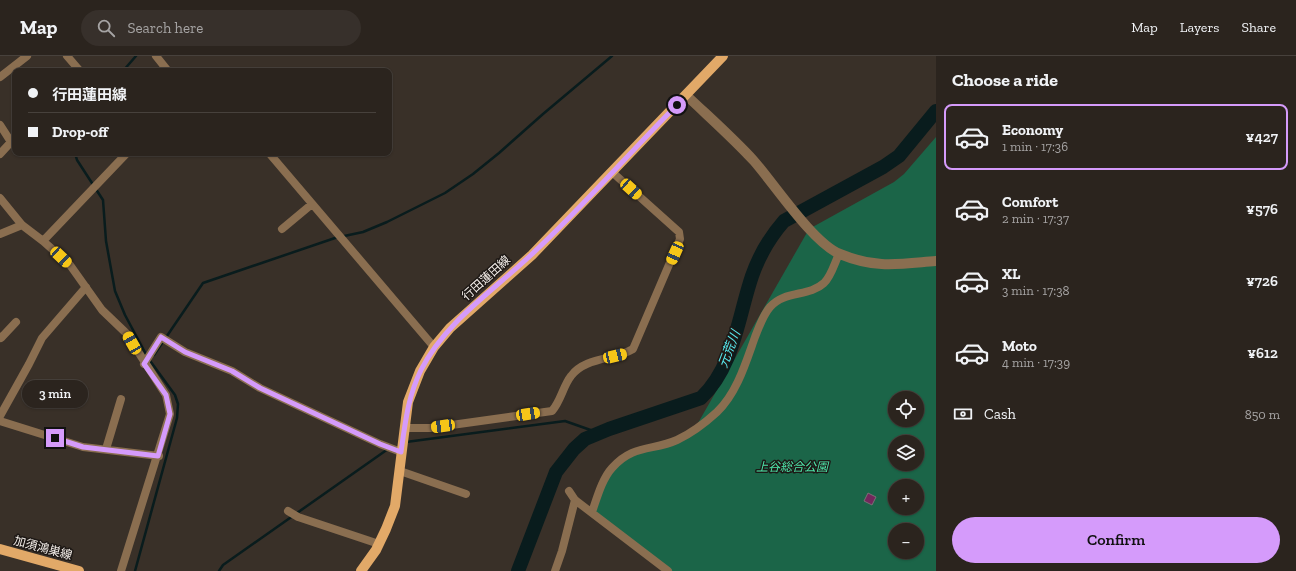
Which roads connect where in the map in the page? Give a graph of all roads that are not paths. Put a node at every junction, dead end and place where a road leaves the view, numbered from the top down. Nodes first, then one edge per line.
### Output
1 (27, 56) edge
2 (68, 56) edge
3 (156, 56) edge
4 (723, 56) edge
5 (78, 68) edge
6 (166, 68) edge
7 (0, 77) edge
8 (686, 95) junction
9 (0, 125) edge
10 (0, 154) edge
11 (124, 156) edge
12 (272, 156) edge
13 (612, 172) junction
14 (0, 198) edge
15 (312, 204) junction
16 (22, 225) junction
17 (282, 229) dead end
18 (0, 234) edge
19 (43, 241) junction
20 (839, 254) junction
21 (936, 261) edge
22 (86, 288) junction
23 (16, 322) dead end
24 (0, 337) edge
25 (434, 347) junction
26 (144, 364) junction
27 (121, 399) dead end
28 (0, 416) edge
29 (0, 421) edge
30 (405, 428) junction
31 (106, 449) junction
32 (401, 452) junction
33 (158, 456) junction
34 (400, 471) junction
35 (569, 491) dead end
36 (466, 494) dead end
37 (575, 500) junction
38 (288, 511) dead end
39 (592, 512) junction
40 (379, 544) junction
41 (0, 550) edge
42 (73, 570) edge
43 (121, 571) edge
44 (361, 571) edge
45 (555, 571) edge
46 (668, 571) edge

1 - 7 street
2 - 5 street
3 - 6 street
4 - 8 main road, 行田蓮田線
8 - 13 main road, 行田蓮田線
8 - 20 street
9 - 10 street
11 - 19 street
12 - 15 street
13 - 25 main road, 行田蓮田線
13 - 30 street
14 - 16 street
15 - 17 street
15 - 25 street
16 - 18 street
16 - 19 street
19 - 22 street
20 - 21 street
20 - 39 street
22 - 26 street
22 - 28 street
23 - 24 street
25 - 30 main road, 行田蓮田線
26 - 32 street
26 - 33 street
27 - 31 street
29 - 31 street
30 - 32 main road, 行田蓮田線
31 - 33 street
32 - 34 main road, 行田蓮田線
33 - 43 street
34 - 36 street
34 - 40 main road, 行田蓮田線
35 - 37 street
37 - 39 street
37 - 45 street
38 - 40 street
39 - 46 street
40 - 44 main road, 行田蓮田線
41 - 42 main road, 加須鴻巣線

